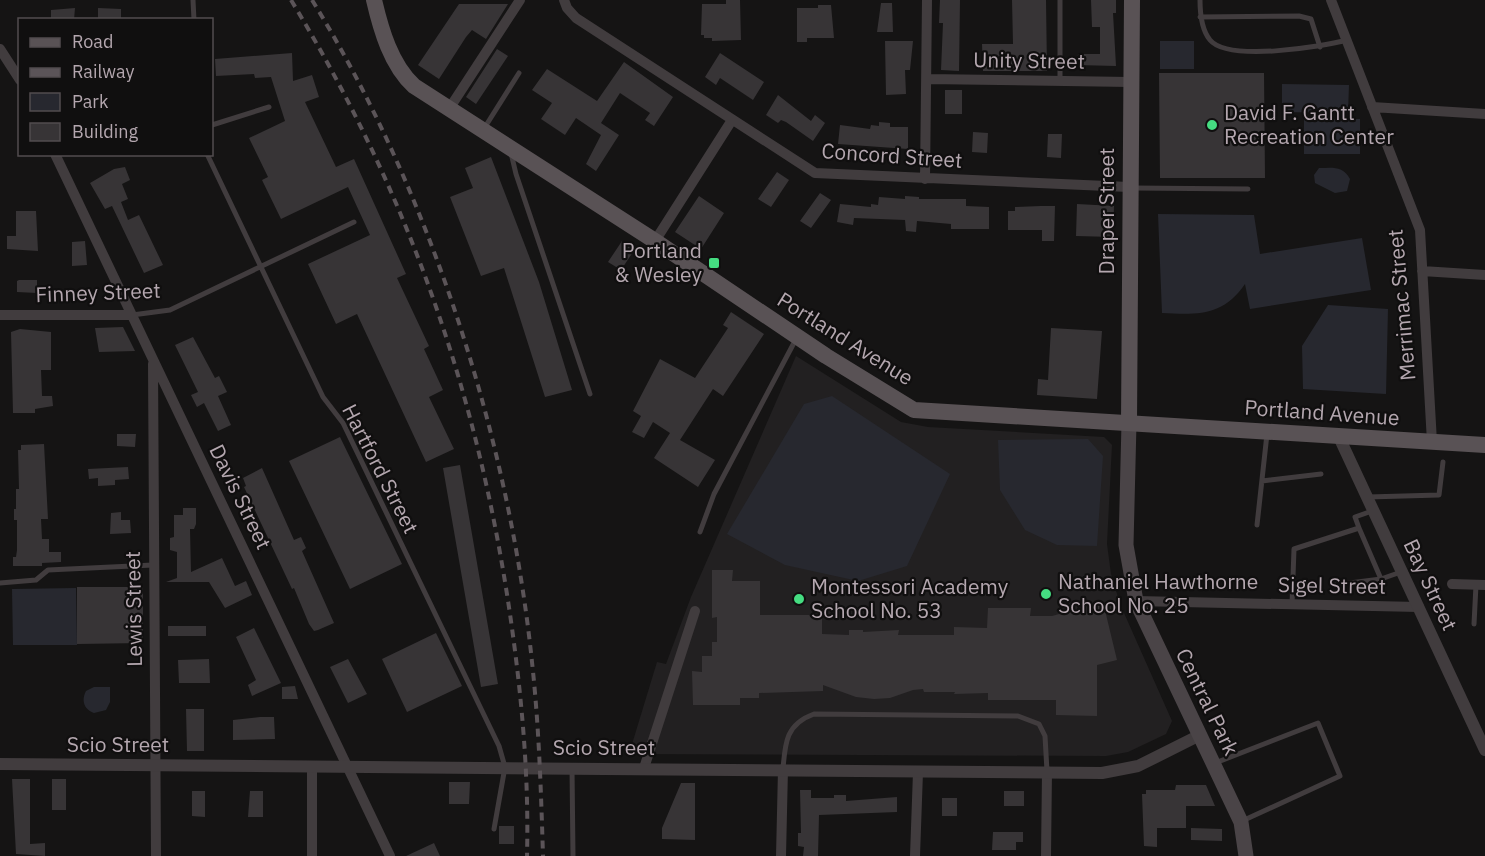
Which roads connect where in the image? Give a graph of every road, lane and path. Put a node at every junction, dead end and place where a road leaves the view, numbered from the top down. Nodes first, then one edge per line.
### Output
1 (193, 0) edge
2 (374, 0) edge
3 (520, 0) edge
4 (564, 0) edge
5 (927, 0) edge
6 (1060, 0) edge
7 (1132, 0) edge
8 (1200, 0) edge
9 (1331, 0) edge
10 (1200, 17) junction
11 (194, 18) edge
12 (1347, 40) junction
13 (1320, 47) junction
14 (0, 50) edge
15 (519, 73) dead end
16 (18, 76) edge
17 (927, 79) junction
18 (1060, 81) junction
19 (1130, 82) junction
20 (269, 107) dead end
21 (1372, 107) junction
22 (449, 109) junction
23 (1485, 114) edge
24 (732, 120) junction
25 (213, 125) edge
26 (483, 130) junction
27 (510, 149) junction
28 (56, 156) edge
29 (208, 156) edge
30 (925, 179) junction
31 (1129, 188) junction
32 (1248, 189) dead end
33 (354, 222) dead end
34 (655, 242) junction
35 (261, 269) junction
36 (1422, 271) junction
37 (1485, 275) edge
38 (0, 315) edge
39 (132, 315) junction
40 (797, 337) junction
41 (153, 362) junction
42 (590, 394) dead end
43 (1129, 423) junction
44 (1267, 432) junction
45 (1339, 437) junction
46 (1432, 442) junction
47 (1485, 445) edge
48 (1443, 462) dead end
49 (1321, 474) dead end
50 (1262, 481) junction
51 (1368, 497) junction
52 (1374, 510) junction
53 (1257, 525) dead end
54 (1359, 528) junction
55 (700, 532) dead end
56 (153, 565) junction
57 (1403, 571) junction
58 (1381, 579) junction
59 (0, 583) edge
60 (1452, 584) dead end
61 (1334, 585) dead end
62 (1481, 585) edge
63 (1136, 601) junction
64 (1292, 604) junction
65 (1419, 607) junction
66 (695, 611) dead end
67 (1474, 624) dead end
68 (1200, 735) junction
69 (1485, 750) edge
70 (0, 764) edge
71 (1214, 764) junction
72 (155, 765) junction
73 (312, 765) junction
74 (348, 766) junction
75 (505, 767) junction
76 (572, 768) junction
77 (644, 768) junction
78 (783, 769) junction
79 (1047, 771) junction
80 (918, 772) junction
81 (1241, 822) junction
82 (494, 830) dead end
83 (156, 856) edge
84 (312, 856) edge
85 (390, 856) edge
86 (573, 856) edge
87 (781, 856) edge
88 (915, 856) edge
89 (1046, 856) edge
90 (1246, 856) edge

1 - 11 lane
2 - 22 main road, Portland Avenue
3 - 22 street
4 - 24 street, Concord Street
5 - 17 street
6 - 18 lane
7 - 19 main road, Draper Street
8 - 10 lane
9 - 12 street, Merrimac Street
10 - 13 lane
10 - 13 lane
12 - 13 lane
12 - 21 street, Merrimac Street
14 - 16 street
15 - 26 lane
17 - 18 street, Unity Street
17 - 30 street
18 - 19 street, Unity Street
19 - 31 main road, Draper Street
20 - 25 lane
21 - 23 street
21 - 36 street, Merrimac Street
22 - 26 main road, Portland Avenue
24 - 30 street, Concord Street
24 - 34 street
26 - 27 main road, Portland Avenue
27 - 34 main road, Portland Avenue
27 - 42 lane
28 - 39 street, Davis Street
29 - 35 lane, Hartford Street
30 - 31 street, Concord Street
31 - 32 lane
31 - 43 main road, Draper Street
33 - 35 lane, Finney Street
34 - 40 main road, Portland Avenue
35 - 39 lane, Finney Street
35 - 75 lane, Hartford Street
36 - 37 street
36 - 46 street, Merrimac Street
38 - 39 street, Finney Street
39 - 41 street, Davis Street
40 - 43 main road, Portland Avenue
40 - 55 lane
41 - 56 street, Lewis Street
41 - 74 street, Davis Street
43 - 44 main road, Portland Avenue
43 - 63 main road, Central Park
44 - 45 main road, Portland Avenue
44 - 50 lane
45 - 46 main road, Portland Avenue
45 - 51 street, Bay Street
46 - 47 main road, Portland Avenue
48 - 51 lane
49 - 50 lane
50 - 53 lane
51 - 52 street, Bay Street
52 - 54 lane
52 - 57 street, Bay Street
54 - 58 lane
54 - 64 lane
56 - 59 lane
56 - 72 street, Lewis Street
57 - 58 lane
57 - 65 street, Bay Street
58 - 61 lane
60 - 62 street
62 - 67 lane
63 - 64 street, Sigel Street
63 - 68 main road, Central Park
64 - 65 street, Sigel Street
65 - 69 street, Bay Street
66 - 77 street
68 - 71 main road, Central Park
68 - 79 street, Scio Street
70 - 72 street, Scio Street
71 - 81 main road, Central Park
71 - 81 lane
72 - 73 street, Scio Street
72 - 83 street, Lewis Street
73 - 74 street, Scio Street
73 - 84 street
74 - 75 street, Scio Street
74 - 85 street, Davis Street
75 - 76 street, Scio Street
75 - 82 lane
76 - 77 street, Scio Street
76 - 86 lane
77 - 78 street, Scio Street
78 - 79 lane
78 - 80 street, Scio Street
78 - 87 street
79 - 80 street, Scio Street
79 - 89 street
80 - 88 street
81 - 90 main road, Central Park

